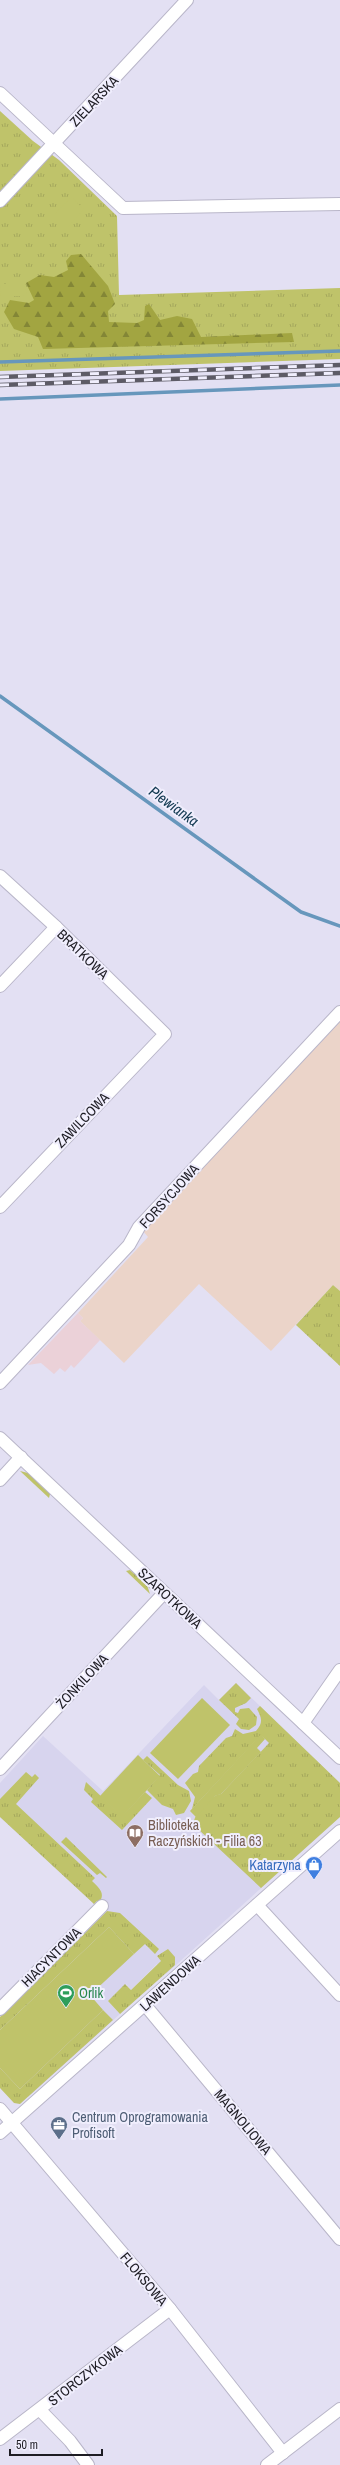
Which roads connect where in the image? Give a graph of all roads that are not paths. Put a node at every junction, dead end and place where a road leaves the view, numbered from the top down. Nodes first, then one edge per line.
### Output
1 (187, 0) edge
2 (0, 93) edge
3 (55, 143) junction
4 (0, 202) edge
5 (340, 204) edge
6 (0, 876) edge
7 (56, 927) junction
8 (0, 986) edge
9 (340, 1012) edge
10 (165, 1034) joint
11 (0, 1207) edge
12 (0, 1382) edge
13 (0, 1438) edge
14 (21, 1457) junction
15 (0, 1480) edge
16 (164, 1593) junction
17 (340, 1670) edge
18 (303, 1723) junction
19 (340, 1758) edge
20 (0, 1769) edge
21 (340, 1831) edge
22 (257, 1905) junction
23 (102, 1906) dead end
24 (340, 1995) edge
25 (145, 2005) junction
26 (0, 2009) edge
27 (0, 2109) edge
28 (12, 2122) junction
29 (0, 2133) edge
30 (340, 2239) edge
31 (170, 2309) junction
32 (340, 2409) edge
33 (40, 2410) junction
34 (0, 2439) edge
35 (283, 2452) junction
36 (88, 2465) edge
37 (267, 2465) edge

1 - 3 street, ZIELARSKA
2 - 3 street
3 - 4 street, ZIELARSKA
3 - 5 street
6 - 7 street, BRATKOWA
7 - 8 street
7 - 10 street, BRATKOWA
9 - 12 street, FORSYCJOWA
10 - 11 street, ZAWILCOWA
13 - 14 street, SZAROTKOWA
14 - 15 street
14 - 16 street, SZAROTKOWA
16 - 18 street, SZAROTKOWA
16 - 20 street, ŻONKILOWA
17 - 18 street
18 - 19 street, SZAROTKOWA
21 - 22 street, LAWENDOWA
22 - 24 street
22 - 25 street, LAWENDOWA
23 - 26 street, HIACYNTOWA
25 - 28 street, LAWENDOWA
25 - 30 street, MAGNOLIOWA
27 - 28 street, FLOKSOWA
28 - 29 street, LAWENDOWA
28 - 31 street, FLOKSOWA
31 - 33 street, STORCZYKOWA
31 - 35 street, FLOKSOWA
32 - 35 street
33 - 34 street, STORCZYKOWA
33 - 36 street
35 - 37 street

